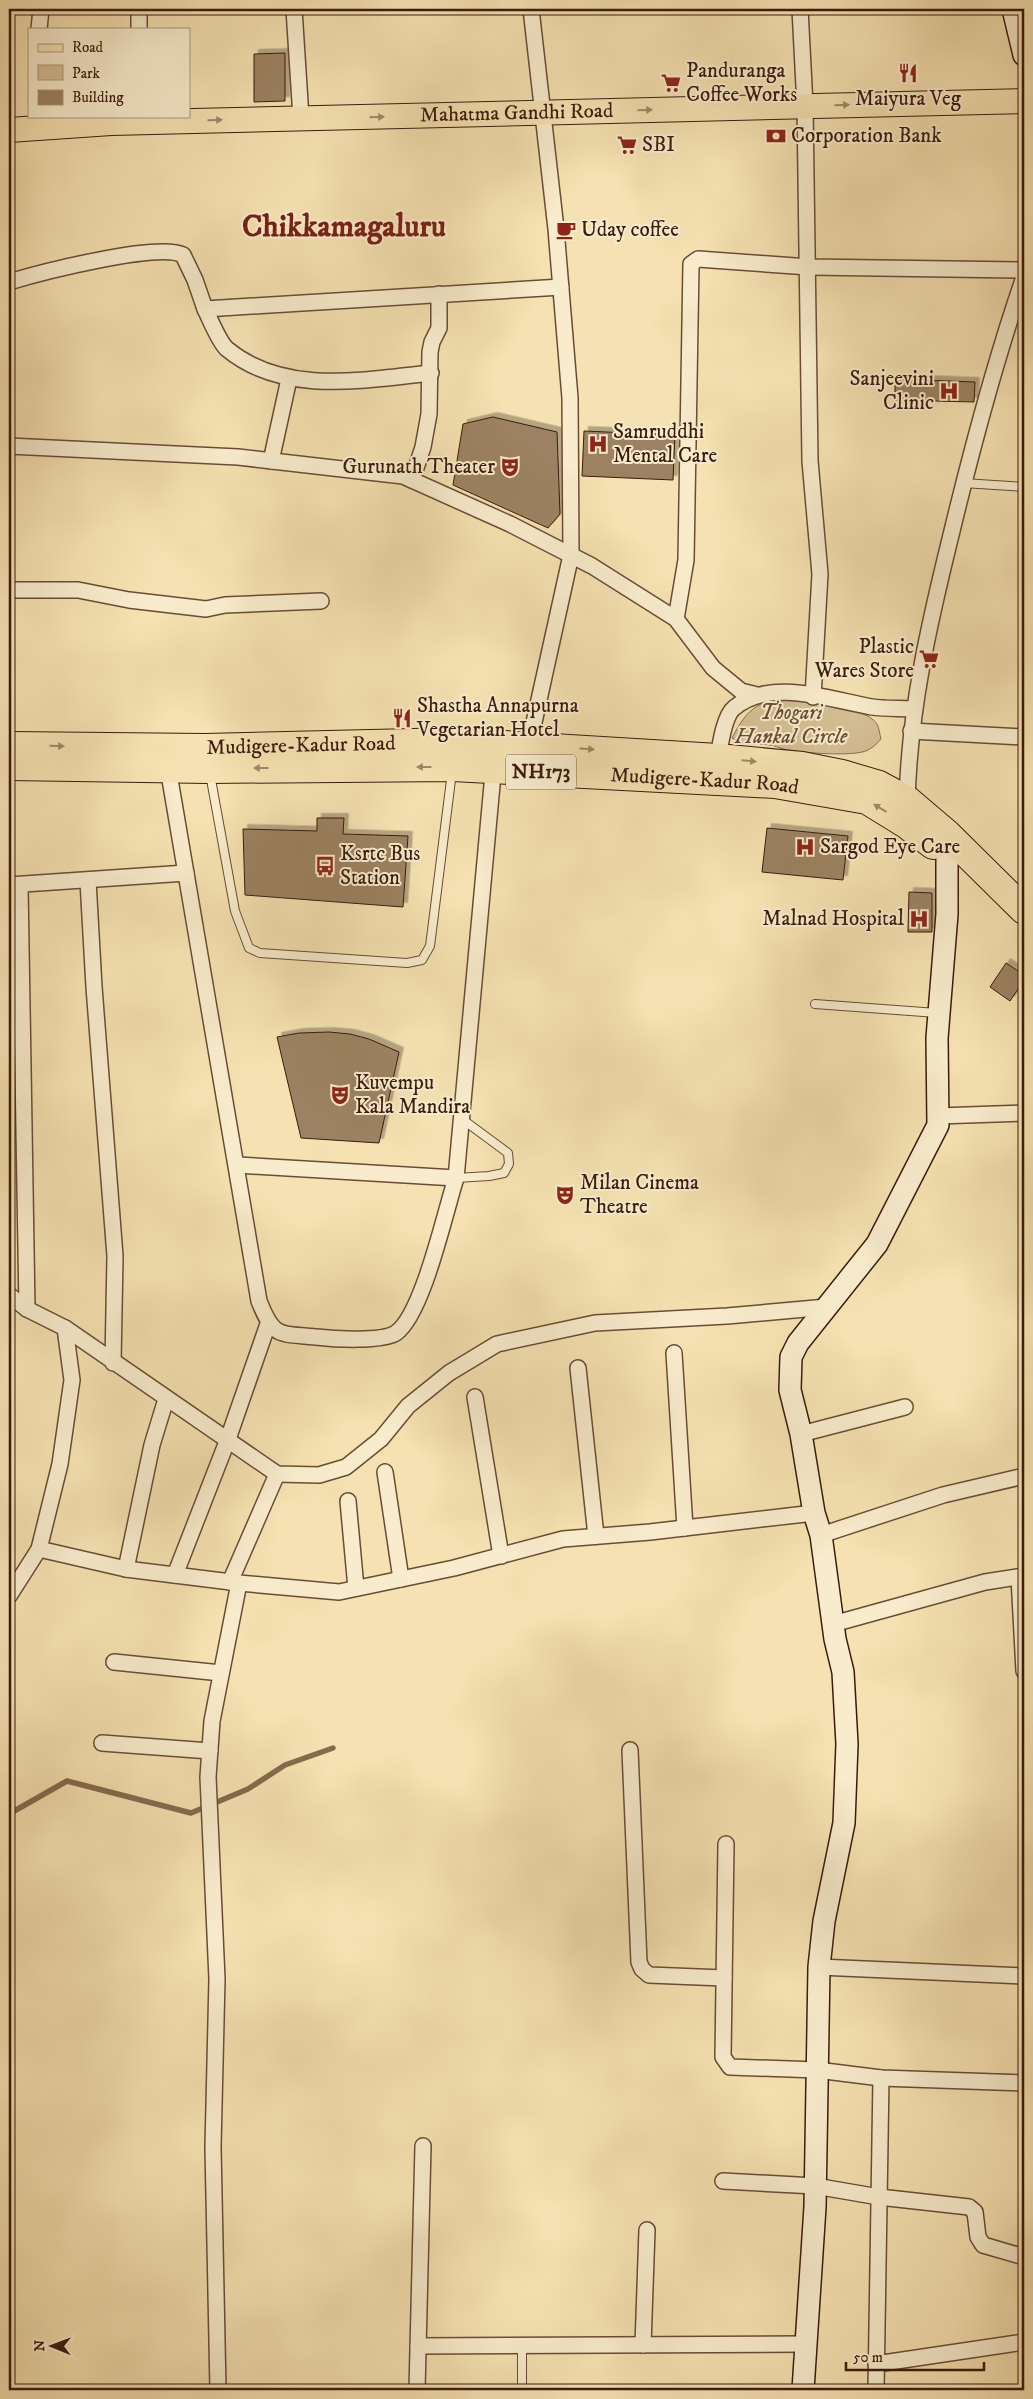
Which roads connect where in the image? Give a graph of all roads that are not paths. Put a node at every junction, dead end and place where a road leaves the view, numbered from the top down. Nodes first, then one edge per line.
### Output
1 (41, 9) edge
2 (139, 9) edge
3 (294, 9) edge
4 (531, 9) edge
5 (800, 9) edge
6 (1013, 9) edge
7 (39, 28) edge
8 (139, 28) edge
9 (1024, 55) edge
10 (1024, 101) edge
11 (805, 106) junction
12 (543, 113) junction
13 (301, 118) junction
14 (141, 119) edge
15 (22, 125) edge
16 (809, 267) junction
17 (1024, 270) edge
18 (1024, 277) edge
19 (9, 282) edge
20 (561, 287) junction
21 (438, 294) junction
22 (204, 309) junction
23 (431, 373) junction
24 (289, 379) junction
25 (9, 446) edge
26 (271, 461) junction
27 (412, 480) junction
28 (963, 483) junction
29 (1024, 486) edge
30 (571, 555) junction
31 (9, 590) edge
32 (321, 601) dead end
33 (676, 619) junction
34 (757, 695) junction
35 (813, 697) junction
36 (914, 709) junction
37 (911, 731) junction
38 (1024, 737) edge
39 (9, 746) edge
40 (529, 746) junction
41 (454, 755) junction
42 (494, 757) junction
43 (166, 758) junction
44 (207, 758) junction
45 (718, 758) junction
46 (9, 766) edge
47 (907, 812) junction
48 (947, 845) junction
49 (186, 873) junction
50 (88, 881) junction
51 (14, 886) edge
52 (1024, 910) edge
53 (1024, 928) edge
54 (15, 984) edge
55 (815, 1004) dead end
56 (939, 1014) junction
57 (1024, 1113) edge
58 (938, 1116) junction
59 (462, 1119) junction
60 (237, 1164) junction
61 (456, 1178) junction
62 (9, 1295) edge
63 (826, 1307) junction
64 (27, 1310) junction
65 (268, 1324) junction
66 (65, 1328) junction
67 (674, 1353) dead end
68 (113, 1363) junction
69 (578, 1368) dead end
70 (475, 1397) dead end
71 (166, 1399) junction
72 (905, 1407) dead end
73 (801, 1434) junction
74 (228, 1439) junction
75 (385, 1472) dead end
76 (276, 1474) junction
77 (1024, 1476) edge
78 (348, 1501) dead end
79 (814, 1513) junction
80 (685, 1528) junction
81 (821, 1535) junction
82 (596, 1536) junction
83 (39, 1549) junction
84 (501, 1556) junction
85 (126, 1569) junction
86 (174, 1575) junction
87 (1022, 1576) edge
88 (401, 1579) junction
89 (235, 1582) junction
90 (356, 1588) junction
91 (9, 1596) edge
92 (833, 1624) junction
93 (114, 1662) dead end
94 (1024, 1671) edge
95 (221, 1673) junction
96 (102, 1743) dead end
97 (630, 1750) dead end
98 (210, 1751) junction
99 (726, 1844) dead end
100 (819, 1966) junction
101 (1024, 1976) edge
102 (724, 1978) junction
103 (817, 2070) junction
104 (881, 2078) junction
105 (1024, 2083) edge
106 (423, 2146) dead end
107 (724, 2181) dead end
108 (816, 2186) junction
109 (879, 2197) junction
110 (647, 2230) dead end
111 (1024, 2257) edge
112 (1024, 2342) edge
113 (806, 2344) junction
114 (643, 2345) junction
115 (418, 2346) junction
116 (522, 2346) junction
117 (876, 2364) junction
118 (218, 2390) edge
119 (417, 2390) edge
120 (522, 2390) edge
121 (803, 2390) edge
122 (876, 2390) edge

1 - 7 street
2 - 8 street
3 - 13 street
4 - 12 street
5 - 11 street
6 - 9 street
11 -> 10 main road, Mahatma Gandhi Road
12 -> 11 main road, Mahatma Gandhi Road
11 - 16 street
13 -> 12 main road, Mahatma Gandhi Road
12 - 20 street
14 -> 13 main road, Mahatma Gandhi Road
14 - 15 main road, Mahatma Gandhi Road
16 - 17 street
16 - 33 street
16 - 35 street
18 - 28 street
19 - 22 street
20 - 21 street
20 - 30 street
21 - 22 street
21 - 23 street
22 - 24 street
23 - 24 street
23 - 27 street
24 - 26 street
25 - 26 street
26 - 27 street
27 - 30 street
28 - 29 lane
28 - 36 street
30 - 33 street
30 - 40 street
31 - 32 street
33 - 34 street
34 - 35 street
34 - 45 street
35 - 36 street
36 - 37 street
37 - 38 street
37 - 47 street
39 -> 43 highway, Mudigere-Kadur Road / NH173
40 - 42 highway, Mudigere-Kadur Road / NH173
40 -> 45 highway, Mudigere-Kadur Road / NH173
41 - 42 highway, Mudigere-Kadur Road / NH173
41 - 44 highway, Mudigere-Kadur Road / NH173
41 - 44 lane
47 -> 42 highway, Mudigere-Kadur Road / NH173
42 - 59 street
43 - 44 highway, Mudigere-Kadur Road / NH173
43 - 46 highway, Mudigere-Kadur Road / NH173
43 - 49 street
45 -> 47 highway, Mudigere-Kadur Road / NH173
47 - 48 highway, Mudigere-Kadur Road / NH173
48 - 52 highway, Mudigere-Kadur Road / NH173
48 - 53 highway, Mudigere-Kadur Road / NH173
48 - 56 street
49 - 50 street
49 - 60 street
50 - 51 street
50 - 68 street
51 - 54 street
54 - 64 street
55 - 56 lane
56 - 58 street
57 - 58 street
58 - 63 street
59 - 61 street
59 - 61 lane
60 - 61 street
60 - 65 street
61 - 65 street
62 - 64 street
63 - 73 street
63 - 76 street
64 - 66 street
65 - 74 street
66 - 68 street
66 - 83 street
67 - 80 street
68 - 71 street
69 - 82 street
70 - 84 street
71 - 74 street
71 - 85 street
72 - 73 street
73 - 79 street
74 - 76 street
74 - 86 street
75 - 88 street
76 - 89 street
77 - 81 street
78 - 90 street
79 - 80 street
79 - 81 street
80 - 82 street
81 - 92 street
82 - 84 street
83 - 85 street
83 - 91 street
84 - 88 street
85 - 86 street
86 - 89 street
87 - 92 street
87 - 94 street
88 - 90 street
89 - 90 street
89 - 95 street
92 - 100 street
93 - 95 street
95 - 98 street
96 - 98 street
97 - 102 street
98 - 118 street
99 - 102 street
100 - 101 street
100 - 103 street
102 - 103 street
103 - 104 street
103 - 108 street
104 - 105 street
104 - 109 street
106 - 115 street
107 - 108 street
108 - 109 street
108 - 113 street
109 - 111 street
109 - 117 street
110 - 114 street
112 - 117 street
113 - 114 street
113 - 121 street
114 - 116 street
115 - 116 street
115 - 119 street
116 - 120 lane
117 - 122 street

